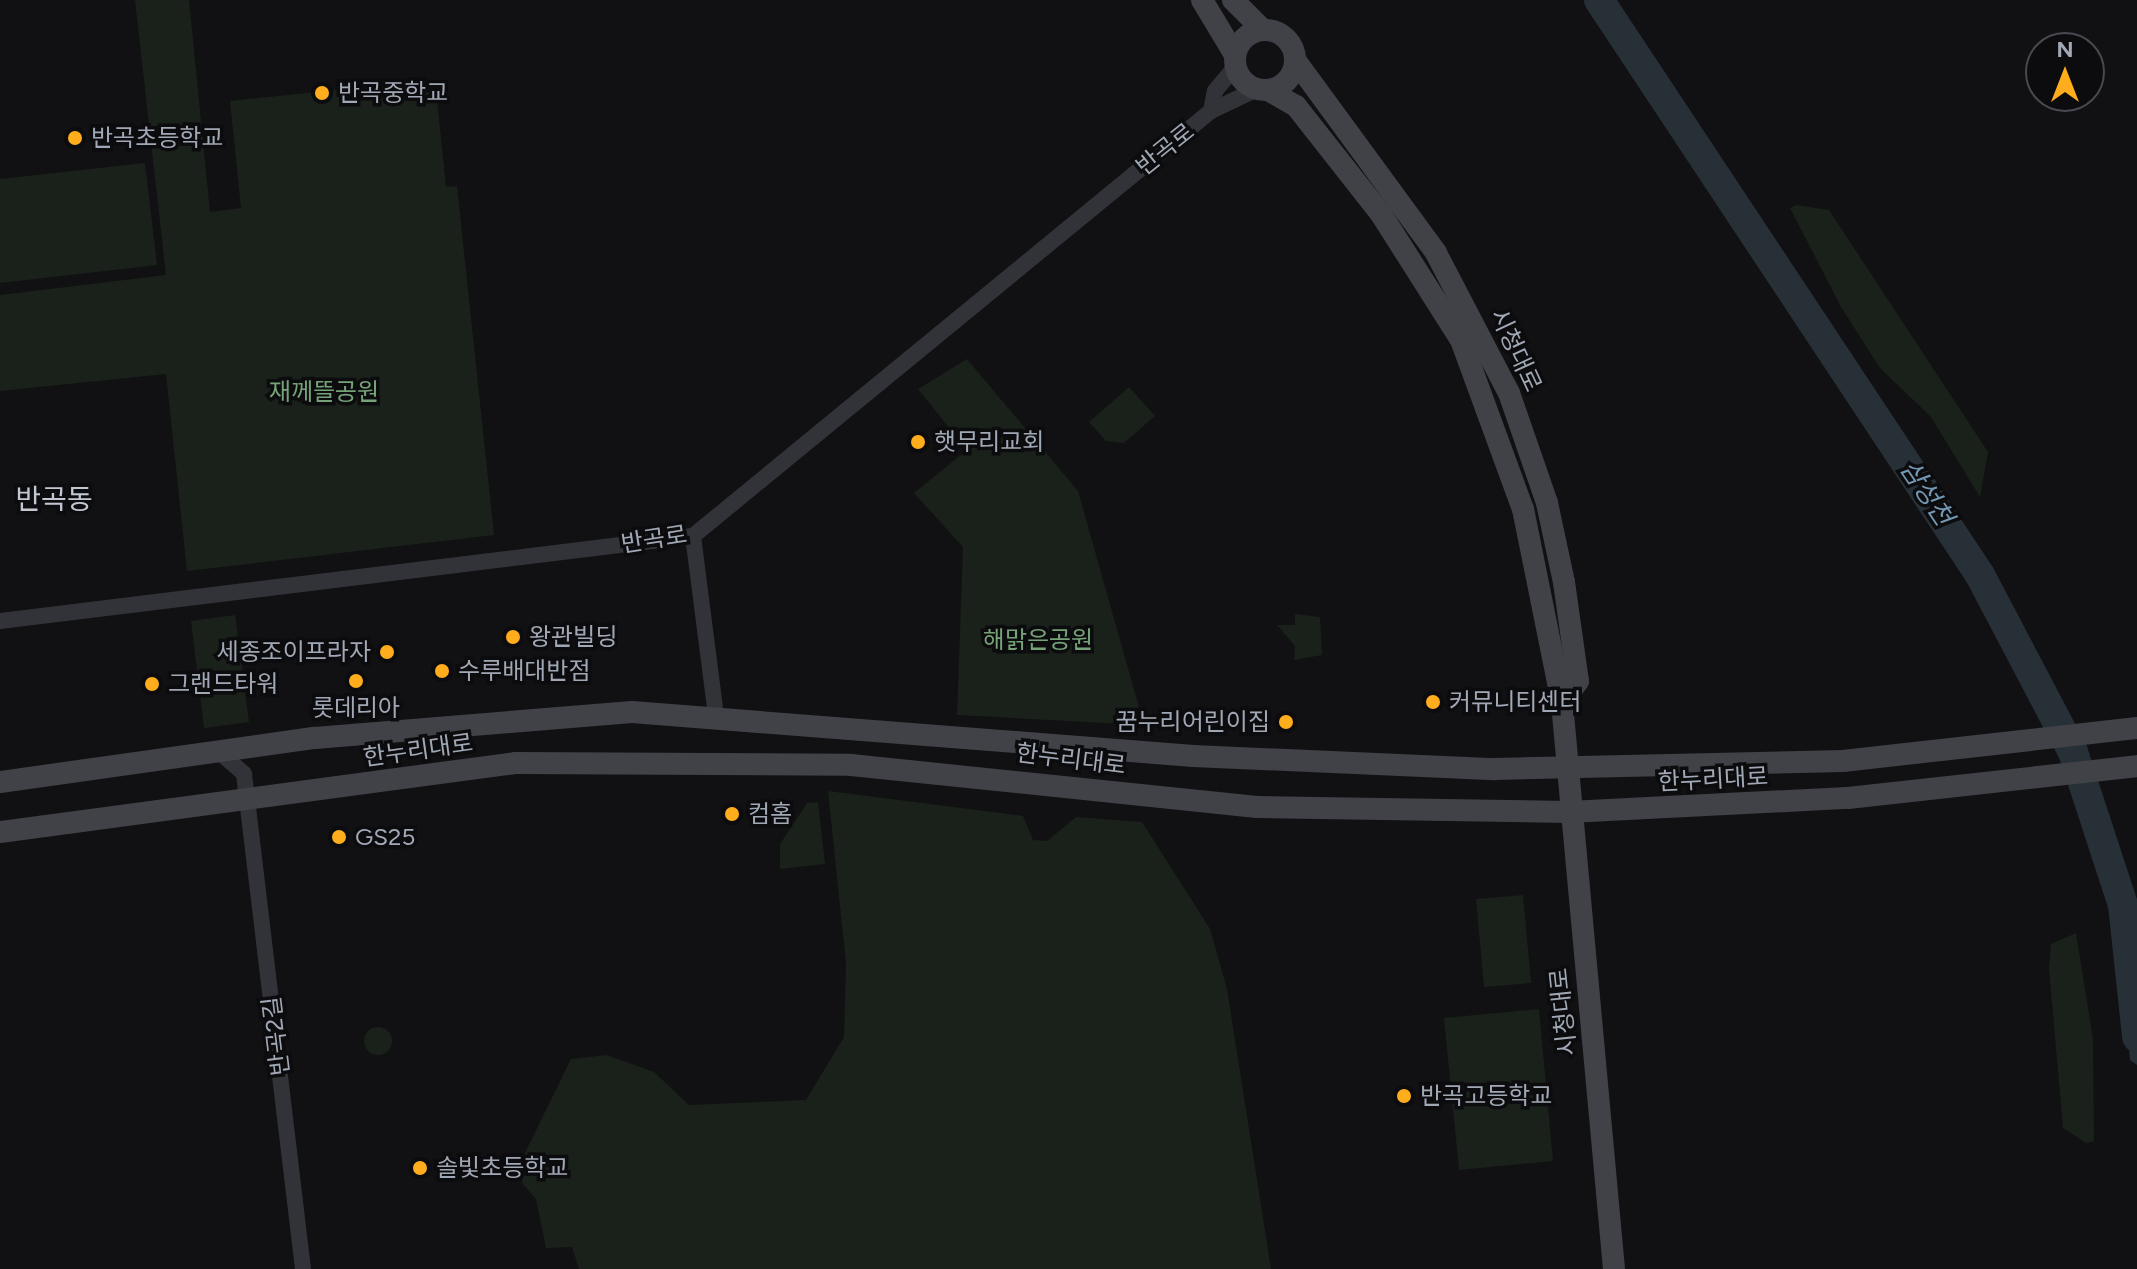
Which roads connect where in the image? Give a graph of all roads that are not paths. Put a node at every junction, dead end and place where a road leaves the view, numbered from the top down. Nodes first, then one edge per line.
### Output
1 (1202, 0) edge
2 (1233, 0) edge
3 (1263, 30) junction
4 (1295, 60) junction
5 (1235, 61) junction
6 (1262, 89) junction
7 (1211, 111) junction
8 (693, 536) junction
9 (0, 621) edge
10 (1562, 703) junction
11 (716, 715) junction
12 (2137, 728) edge
13 (218, 751) junction
14 (2137, 766) edge
15 (1563, 769) junction
16 (0, 782) edge
17 (248, 803) junction
18 (1569, 812) junction
19 (0, 832) edge
20 (303, 1269) edge
21 (1614, 1269) edge

1 - 5 street
2 - 3 street
3 - 4 street
3 - 5 street
4 - 6 street
4 - 10 street, 시청대로
5 - 6 street
5 - 7 street
6 - 7 street
6 - 10 street, 시청대로
7 - 8 street, 반곡로
8 - 9 street, 반곡로
8 - 11 street
10 - 15 street, 시청대로
11 - 13 street, 한누리대로
11 - 15 street, 한누리대로
12 - 15 street, 한누리대로
13 - 16 street, 한누리대로
13 - 17 street, 반곡2길
14 - 18 street, 한누리대로
15 - 18 street, 시청대로
17 - 18 street, 한누리대로
17 - 19 street, 한누리대로
17 - 20 street, 반곡2길
18 - 21 street, 시청대로

